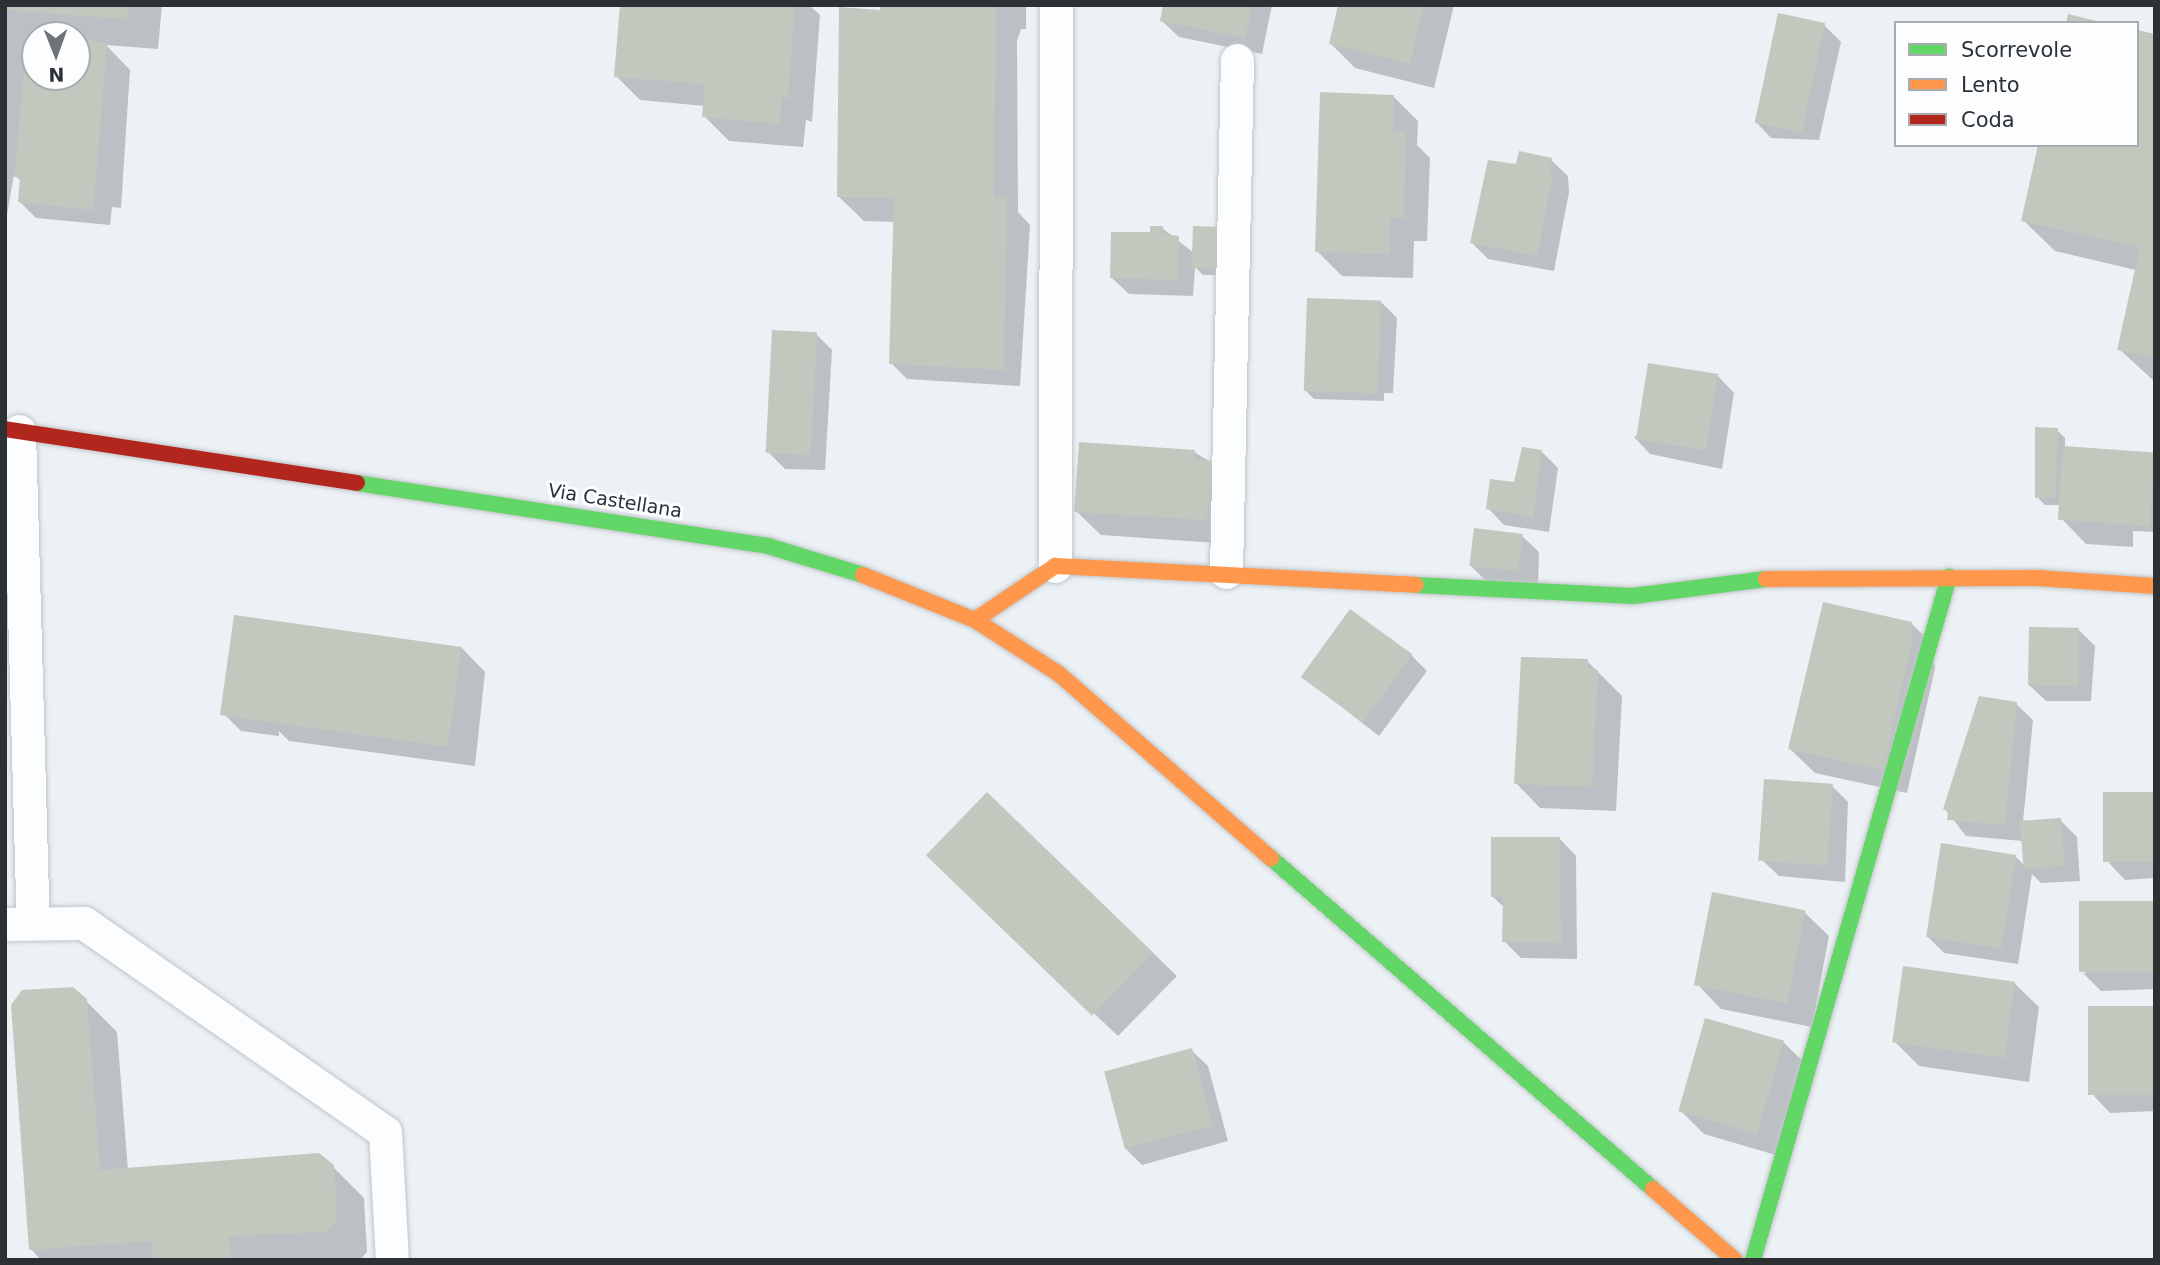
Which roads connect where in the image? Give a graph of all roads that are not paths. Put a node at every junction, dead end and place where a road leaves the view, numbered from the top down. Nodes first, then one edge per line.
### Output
1 (1056, 5) edge
2 (1237, 60) dead end
3 (12, 430) edge
4 (1055, 566) junction
5 (1226, 572) junction
6 (1949, 576) junction
7 (2155, 586) edge
8 (975, 620) junction
9 (19, 923) edge
10 (392, 1260) edge
11 (1735, 1260) edge
12 (1753, 1260) edge

1 - 4 street
2 - 5 street
3 - 8 main road, Via Castellana
3 - 9 street
4 - 5 main road
4 - 8 main road
5 - 6 main road
6 - 7 main road
6 - 12 main road
8 - 11 main road, Via Castellana
9 - 10 street

